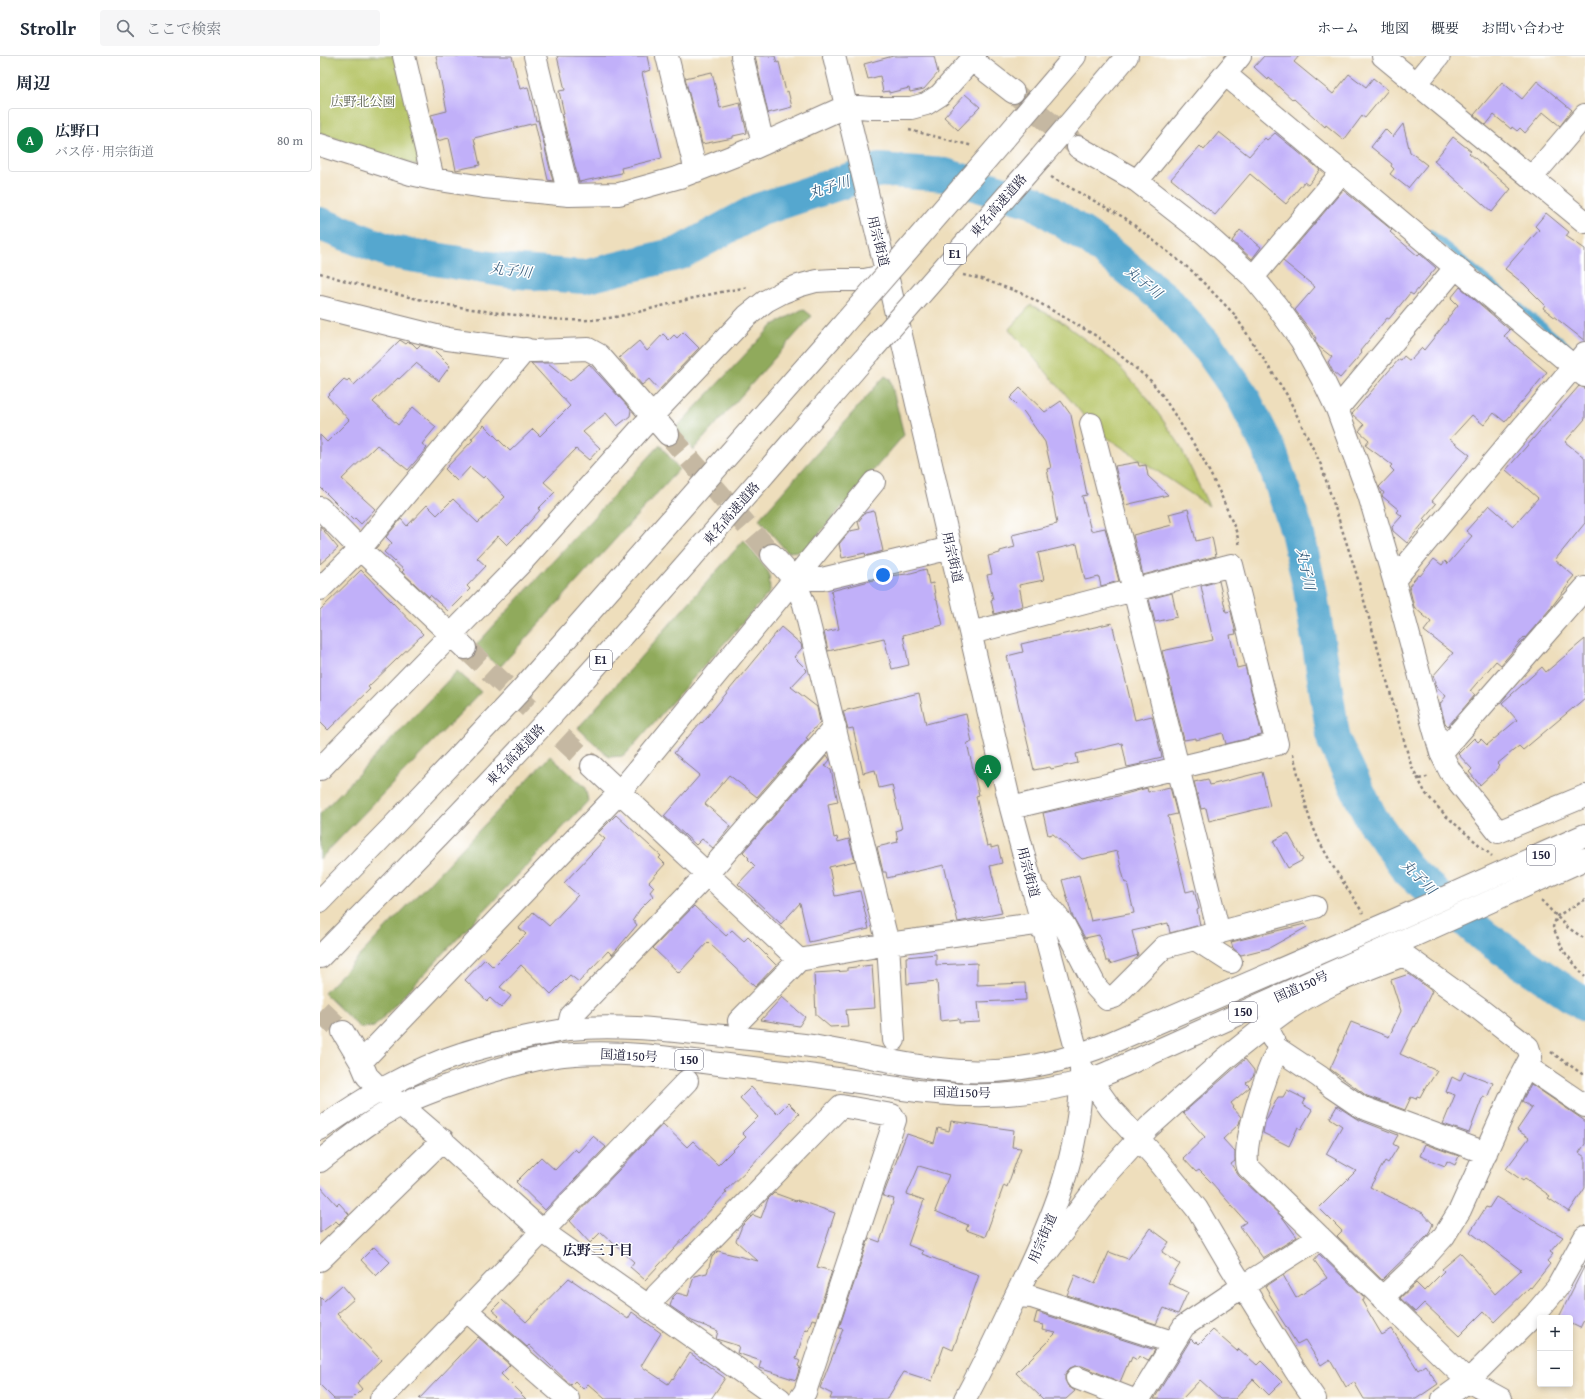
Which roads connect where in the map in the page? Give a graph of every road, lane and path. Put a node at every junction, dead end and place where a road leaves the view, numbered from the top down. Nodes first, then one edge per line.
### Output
1 (404, 56) edge
2 (535, 56) edge
3 (667, 56) edge
4 (742, 56) edge
5 (834, 56) edge
6 (1075, 56) edge
7 (1127, 56) edge
8 (1240, 56) edge
9 (1383, 56) edge
10 (1439, 56) edge
11 (973, 58) edge
12 (1225, 74) junction
13 (1416, 84) junction
14 (1014, 92) tunnel mouth
15 (847, 106) junction
16 (1585, 115) edge
17 (907, 129) dead end
18 (763, 144) junction
19 (320, 145) edge
20 (974, 146) dead end
21 (1078, 147) tunnel mouth
22 (1043, 165) junction
23 (696, 170) junction
24 (1342, 172) junction
25 (1532, 177) junction
26 (434, 179) junction
27 (1137, 181) junction
28 (569, 195) junction
29 (1585, 222) edge
30 (1456, 267) junction
31 (320, 273) edge
32 (887, 275) junction
33 (961, 275) dead end
34 (1253, 277) junction
35 (753, 287) dead end
36 (320, 307) edge
37 (526, 349) junction
38 (1581, 365) edge
39 (1337, 409) junction
40 (652, 416) junction
41 (1091, 424) dead end
42 (668, 434) tunnel mouth
43 (874, 482) dead end
44 (320, 508) edge
45 (951, 548) junction
46 (360, 549) junction
47 (1242, 552) dead end
48 (772, 554) tunnel mouth
49 (794, 579) junction
50 (1394, 580) junction
51 (1585, 588) edge
52 (320, 589) edge
53 (1134, 590) junction
54 (971, 633) junction
55 (458, 641) junction
56 (834, 727) junction
57 (1441, 753) junction
58 (1293, 754) dead end
59 (592, 766) tunnel mouth
60 (1178, 768) junction
61 (320, 769) edge
62 (619, 793) junction
63 (1585, 796) edge
64 (1011, 808) junction
65 (1585, 835) edge
66 (1585, 859) edge
67 (1496, 867) junction
68 (708, 873) junction
69 (1033, 887) junction
70 (1537, 896) dead end
71 (1585, 900) edge
72 (320, 901) edge
73 (1315, 907) dead end
74 (1557, 916) junction
75 (1042, 923) junction
76 (1219, 933) junction
77 (1393, 938) junction
78 (1195, 939) junction
79 (1585, 939) edge
80 (888, 944) junction
81 (320, 957) edge
82 (799, 960) junction
83 (1231, 962) dead end
84 (1585, 977) edge
85 (739, 1021) dead end
86 (1266, 1026) junction
87 (568, 1029) junction
88 (342, 1032) tunnel mouth
89 (894, 1040) dead end
90 (1278, 1049) junction
91 (361, 1062) junction
92 (1526, 1066) junction
93 (1083, 1071) junction
94 (687, 1080) dead end
95 (381, 1090) junction
96 (401, 1105) junction
97 (1585, 1106) edge
98 (320, 1129) edge
99 (1138, 1138) junction
100 (443, 1140) junction
101 (1486, 1153) junction
102 (320, 1161) edge
103 (542, 1231) junction
104 (1320, 1237) junction
105 (1585, 1237) edge
106 (320, 1260) edge
107 (1027, 1272) junction
108 (1243, 1286) junction
109 (1016, 1296) junction
110 (1382, 1298) junction
111 (649, 1308) junction
112 (466, 1310) junction
113 (1172, 1342) junction
114 (1077, 1378) dead end
115 (1468, 1381) junction
116 (381, 1399) edge
117 (568, 1399) edge
118 (780, 1399) edge
119 (800, 1399) edge
120 (965, 1399) edge
121 (1131, 1399) edge
122 (1138, 1399) edge
123 (1315, 1399) edge
124 (1443, 1399) edge
125 (1501, 1399) edge

1 - 26 main road
2 - 28 main road
3 - 23 main road
4 - 18 main road
5 - 15 main road, 用宗街道
6 - 72 main road, bridge
7 - 22 main road, 東名高速道路 / E1
8 - 12 main road
9 - 13 main road
10 - 13 main road
11 - 14 main road
11 - 15 main road
12 - 24 main road
12 - 27 main road
13 - 25 main road
15 - 18 main road
15 - 32 main road, 用宗街道
16 - 25 main road
17 - 20 path
18 - 23 main road
19 - 26 main road
21 - 27 main road
22 - 67 path
22 - 81 main road, 東名高速道路 / E1, bridge
23 - 28 main road
24 - 30 main road
24 - 34 main road
25 - 29 main road
26 - 28 main road
27 - 34 main road
30 - 38 main road
30 - 39 main road
31 - 35 path
32 - 40 main road
32 - 45 main road, 用宗街道
33 - 47 path
34 - 39 main road
36 - 37 main road
37 - 40 main road
37 - 46 main road
38 - 50 main road
39 - 50 main road
40 - 42 main road
40 - 55 main road
41 - 53 main road
43 - 49 main road
44 - 46 main road
45 - 49 main road
45 - 54 main road, 用宗街道
46 - 52 main road
46 - 55 main road
48 - 49 main road
49 - 56 main road
49 - 62 main road
50 - 57 main road
51 - 57 main road
53 - 54 main road
53 - 60 main road
53 - 60 main road
54 - 64 main road, 用宗街道
55 - 61 main road
56 - 68 main road
56 - 80 main road
57 - 63 main road
58 - 77 path
59 - 62 main road
60 - 64 main road
60 - 76 main road
62 - 68 main road
62 - 91 main road
64 - 69 main road, 用宗街道
65 - 67 main road, 国道150号 / 150
66 - 77 main road, 国道150号 / 150
67 - 77 main road, 国道150号 / 150
68 - 82 main road
68 - 87 main road
69 - 75 main road, 用宗街道
69 - 78 main road
70 - 74 path
71 - 74 path
73 - 76 main road
74 - 79 path
74 - 84 path
75 - 80 main road
75 - 93 main road, 用宗街道
76 - 78 main road
77 - 86 main road
77 - 92 main road
77 - 93 main road, 国道150号 / 150
78 - 83 main road
80 - 82 main road
80 - 89 main road
82 - 85 main road
86 - 90 main road
86 - 99 main road
87 - 93 main road, 国道150号 / 150
87 - 95 main road, 国道150号 / 150
88 - 91 main road
90 - 101 main road
90 - 104 main road
91 - 95 main road
92 - 97 main road
92 - 101 main road
93 - 96 main road, 国道150号 / 150
93 - 99 main road
93 - 107 main road, 用宗街道
94 - 103 main road
95 - 96 main road
95 - 98 main road, 国道150号 / 150
96 - 100 main road
96 - 102 main road, 国道150号 / 150
99 - 107 main road
99 - 108 main road
100 - 103 main road
100 - 106 main road
101 - 110 main road
103 - 111 main road
103 - 112 main road
104 - 108 main road
104 - 110 main road
105 - 115 main road
107 - 109 main road, 用宗街道
108 - 113 main road
108 - 123 main road
109 - 113 main road
109 - 120 main road, 用宗街道
110 - 115 main road
111 - 118 main road
111 - 119 main road
112 - 116 main road
112 - 117 main road
113 - 122 main road
114 - 121 main road
115 - 124 main road
115 - 125 main road

